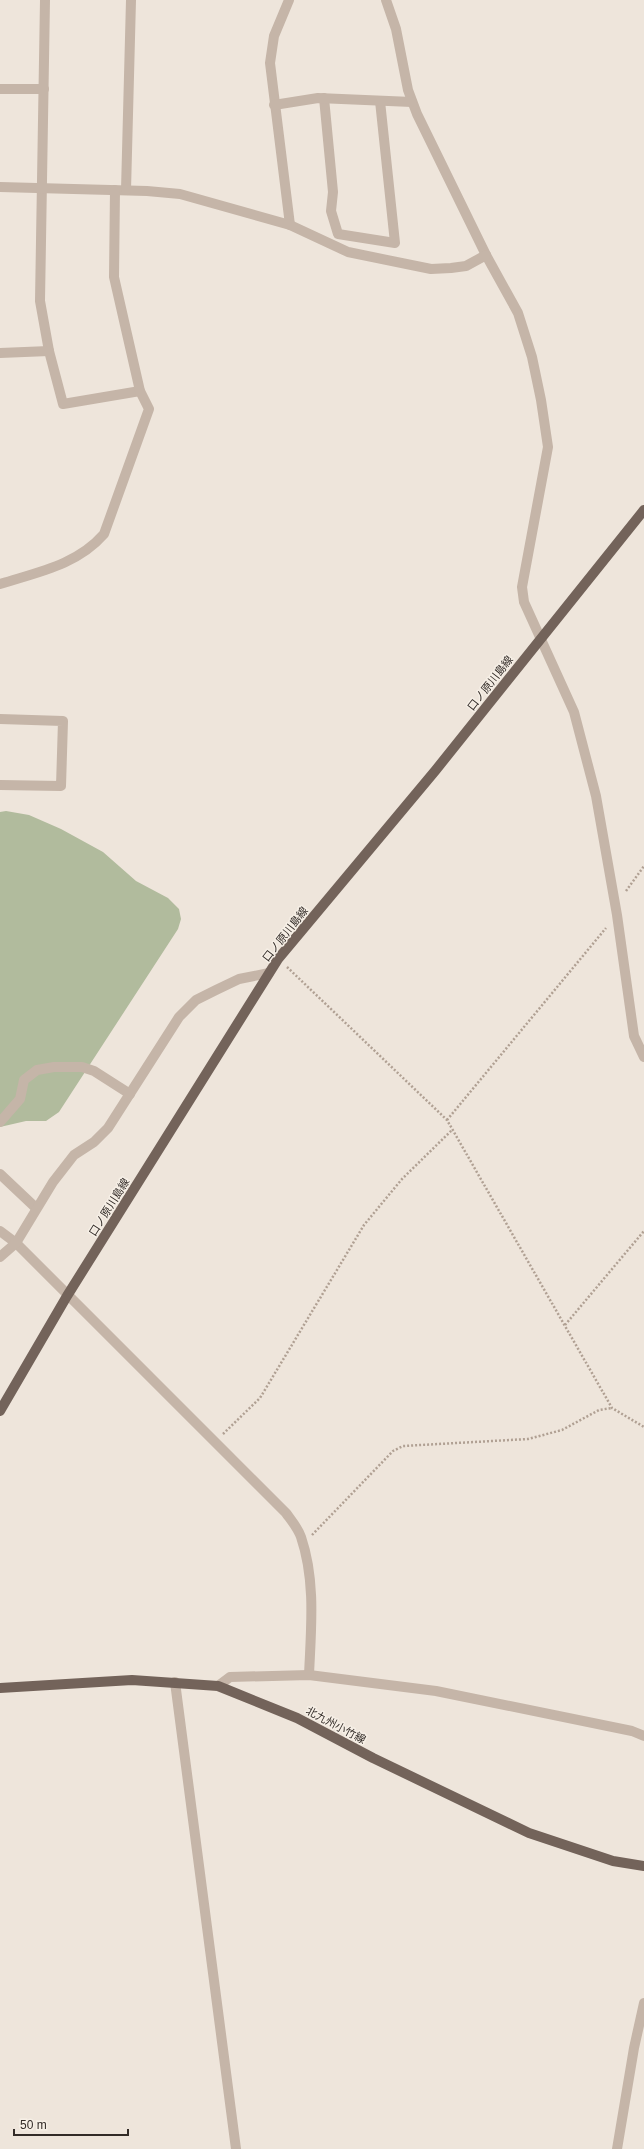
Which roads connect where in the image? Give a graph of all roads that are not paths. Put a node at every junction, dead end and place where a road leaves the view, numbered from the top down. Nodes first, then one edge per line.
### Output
1 (45, 0) edge
2 (131, 0) edge
3 (289, 0) edge
4 (386, 0) edge
5 (0, 89) edge
6 (44, 89) junction
7 (324, 98) junction
8 (380, 101) junction
9 (412, 102) junction
10 (274, 105) junction
11 (0, 187) edge
12 (42, 188) junction
13 (115, 190) junction
14 (126, 190) junction
15 (290, 224) junction
16 (395, 243) junction
17 (486, 255) junction
18 (395, 261) junction
19 (48, 351) junction
20 (0, 353) edge
21 (140, 391) junction
22 (644, 510) edge
23 (0, 584) edge
24 (540, 639) junction
25 (0, 719) edge
26 (0, 785) edge
27 (269, 973) junction
28 (644, 1057) edge
29 (130, 1094) junction
30 (0, 1122) edge
31 (0, 1174) edge
32 (36, 1208) junction
33 (0, 1231) edge
34 (16, 1243) junction
35 (0, 1257) edge
36 (67, 1296) junction
37 (0, 1411) edge
38 (309, 1675) junction
39 (175, 1682) junction
40 (218, 1686) junction
41 (0, 1688) edge
42 (644, 1736) edge
43 (644, 1866) edge
44 (644, 2003) edge
45 (236, 2149) edge
46 (617, 2149) edge

1 - 6 street
2 - 14 street
3 - 10 street
4 - 9 street
5 - 6 street
6 - 12 street
7 - 8 street
7 - 10 street
7 - 16 street
8 - 9 street
8 - 16 street
9 - 17 street
10 - 15 street
11 - 12 street
12 - 13 street
12 - 19 street
13 - 14 street
13 - 21 street
14 - 15 street
15 - 18 street
16 - 18 street
17 - 18 street
17 - 24 street
19 - 20 street
19 - 21 street
21 - 23 street
22 - 24 main road, 口ノ原川島線
24 - 27 main road, 口ノ原川島線
24 - 28 street
25 - 26 street
27 - 29 street
27 - 36 main road, 口ノ原川島線
29 - 30 street
29 - 32 street
31 - 32 street
32 - 34 street
33 - 34 street
34 - 35 street
34 - 36 street
36 - 37 main road, 口ノ原川島線
36 - 38 street
38 - 40 street
38 - 42 street
39 - 40 main road, 北九州小竹線
39 - 41 main road, 北九州小竹線
39 - 45 street
40 - 43 main road, 北九州小竹線
44 - 46 street

